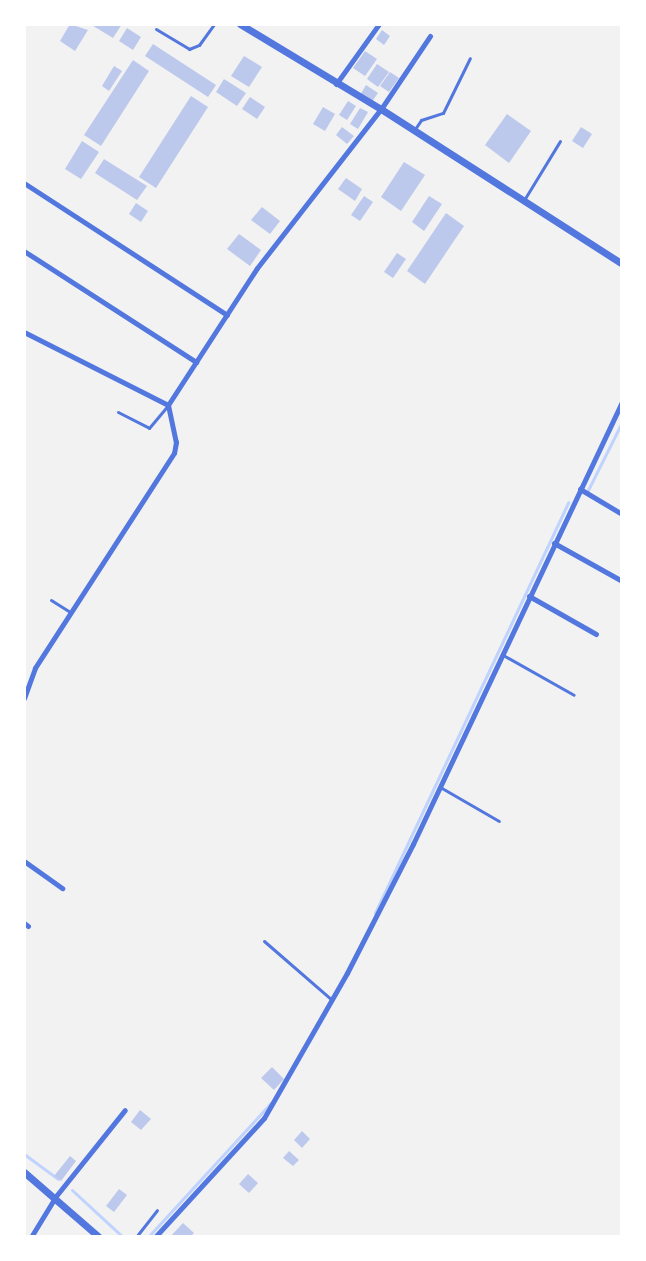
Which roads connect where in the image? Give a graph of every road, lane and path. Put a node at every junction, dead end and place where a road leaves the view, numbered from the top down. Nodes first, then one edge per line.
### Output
1 (214, 24) edge
2 (240, 24) edge
3 (379, 24) edge
4 (156, 29) dead end
5 (430, 36) dead end
6 (470, 58) dead end
7 (336, 84) junction
8 (381, 109) junction
9 (414, 130) junction
10 (560, 141) dead end
11 (24, 183) edge
12 (523, 201) junction
13 (24, 251) edge
14 (622, 264) edge
15 (227, 315) junction
16 (24, 332) edge
17 (196, 362) junction
18 (622, 402) edge
19 (168, 405) junction
20 (118, 412) dead end
21 (580, 489) junction
22 (622, 514) edge
23 (554, 543) junction
24 (622, 581) edge
25 (529, 596) junction
26 (51, 600) dead end
27 (71, 613) junction
28 (596, 634) dead end
29 (502, 655) junction
30 (574, 695) dead end
31 (24, 699) edge
32 (440, 788) junction
33 (499, 820) dead end
34 (24, 861) edge
35 (62, 888) dead end
36 (264, 941) dead end
37 (331, 999) junction
38 (125, 1110) dead end
39 (24, 1172) edge
40 (56, 1196) junction
41 (157, 1210) dead end
42 (31, 1237) edge
43 (99, 1237) edge
44 (136, 1237) edge
45 (155, 1237) edge

1 - 4 lane
2 - 7 street
3 - 7 street
5 - 8 street
6 - 9 lane
7 - 8 street
8 - 9 street
8 - 15 street
9 - 12 street
10 - 12 lane
11 - 15 street
12 - 14 street
13 - 17 street
15 - 17 street
16 - 19 street
17 - 19 street
18 - 21 street
19 - 20 lane
19 - 27 street
21 - 22 street
21 - 23 street
23 - 24 street
23 - 25 street
25 - 28 street
25 - 29 street
26 - 27 lane
27 - 31 street
29 - 30 lane
29 - 32 street
32 - 33 lane
32 - 37 street
34 - 35 street
36 - 37 lane
37 - 45 street
38 - 40 street
39 - 40 street
40 - 42 street
40 - 43 street
41 - 44 lane

